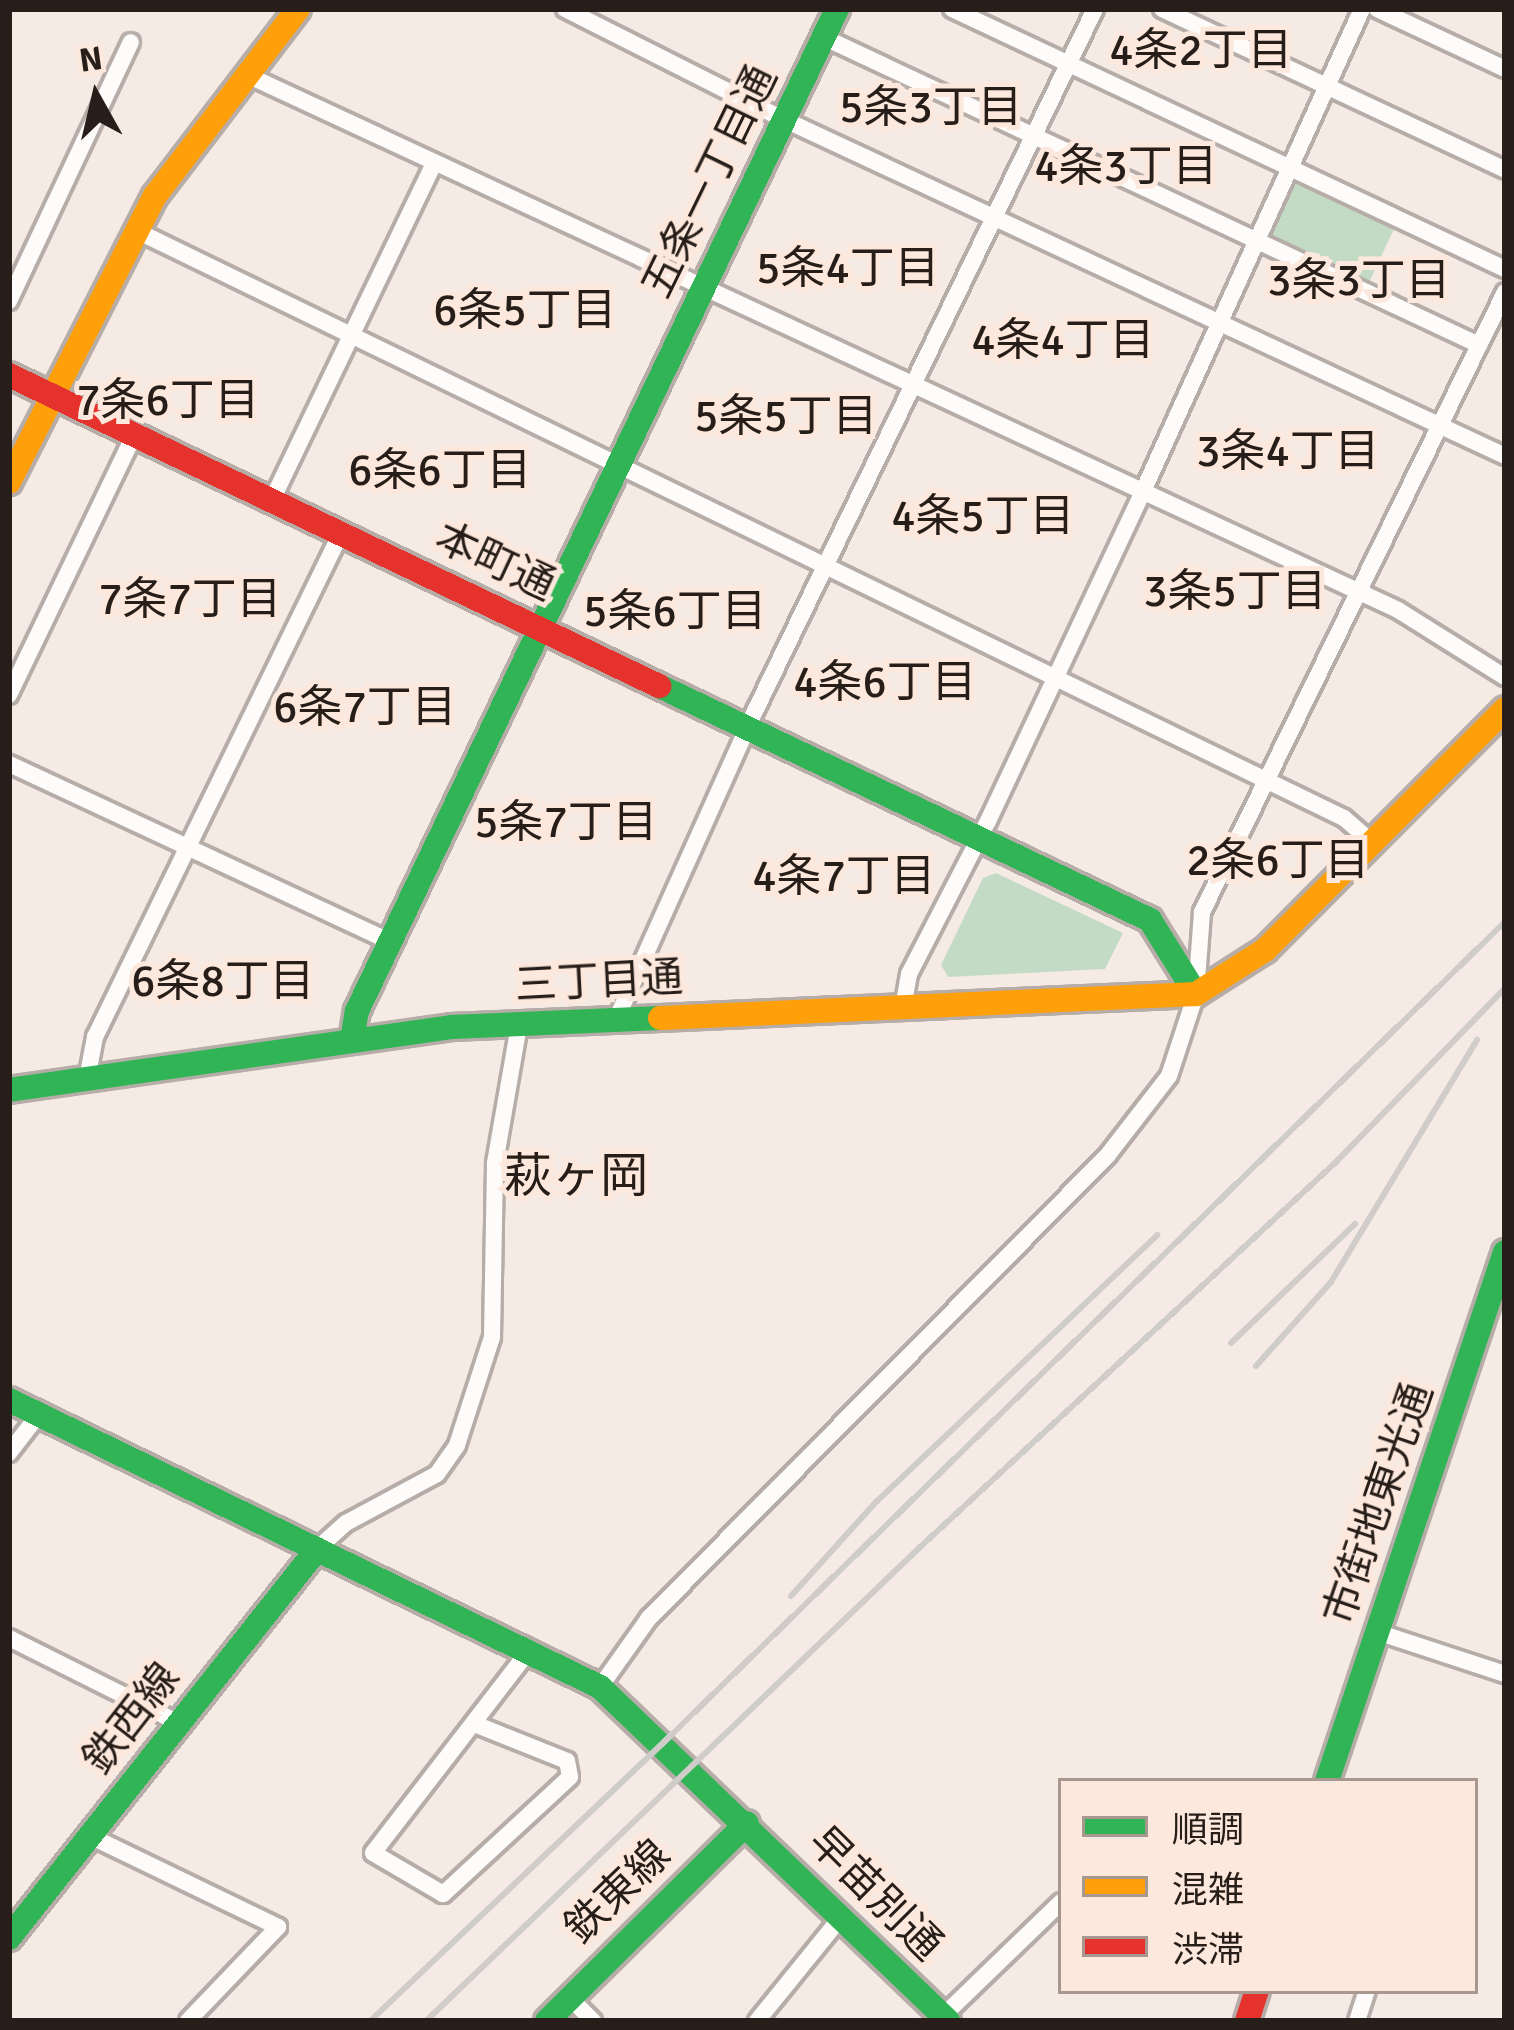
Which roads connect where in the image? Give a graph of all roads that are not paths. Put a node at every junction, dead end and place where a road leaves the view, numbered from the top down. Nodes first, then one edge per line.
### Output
1 (315, 9) edge
2 (565, 9) edge
3 (837, 9) edge
4 (952, 9) edge
5 (1094, 9) edge
6 (1162, 9) edge
7 (1362, 9) edge
8 (1377, 9) edge
9 (291, 18) edge
10 (823, 38) junction
11 (131, 42) dead end
12 (1068, 63) junction
13 (1505, 69) edge
14 (244, 74) junction
15 (1327, 86) junction
16 (783, 119) junction
17 (1032, 135) junction
18 (434, 163) junction
19 (1290, 168) junction
20 (1505, 170) edge
21 (992, 216) junction
22 (137, 231) junction
23 (1257, 241) junction
24 (1505, 269) edge
25 (702, 290) junction
26 (1505, 292) edge
27 (9, 302) edge
28 (1220, 322) junction
29 (351, 336) junction
30 (1479, 345) junction
31 (9, 375) edge
32 (914, 380) junction
33 (52, 395) junction
34 (1440, 425) junction
35 (134, 435) junction
36 (1505, 455) edge
37 (618, 466) junction
38 (9, 482) edge
39 (1144, 489) junction
40 (272, 500) junction
41 (341, 533) junction
42 (824, 567) junction
43 (1357, 590) junction
44 (541, 627) junction
45 (1052, 677) junction
46 (1505, 677) edge
47 (9, 695) edge
48 (1505, 709) edge
49 (749, 725) junction
50 (9, 764) edge
51 (1262, 779) junction
52 (980, 838) junction
53 (1372, 843) junction
54 (187, 847) junction
55 (390, 942) junction
56 (1196, 994) junction
57 (903, 1009) junction
58 (616, 1020) junction
59 (519, 1025) junction
60 (352, 1041) junction
61 (87, 1079) junction
62 (9, 1090) edge
63 (1505, 1252) edge
64 (9, 1400) edge
65 (39, 1414) junction
66 (9, 1453) edge
67 (316, 1550) junction
68 (1377, 1632) junction
69 (9, 1638) edge
70 (529, 1652) junction
71 (1505, 1674) edge
72 (599, 1687) junction
73 (179, 1723) junction
74 (477, 1724) junction
75 (1329, 1778) edge
76 (747, 1823) junction
77 (90, 1836) junction
78 (1058, 1905) edge
79 (842, 1916) junction
80 (9, 1938) edge
81 (569, 1996) junction
82 (946, 2018) edge
83 (188, 2021) edge
84 (547, 2021) edge
85 (593, 2021) edge
86 (757, 2021) edge

1 - 9 main road
2 - 16 street
3 - 10 main road, 五条一丁目通
4 - 12 street
5 - 12 street
6 - 15 street
7 - 15 street
8 - 13 street
9 - 14 main road
10 - 16 main road, 五条一丁目通
10 - 17 street
11 - 27 street
12 - 17 street
12 - 19 street
14 - 18 street
14 - 22 main road
15 - 19 street
15 - 20 street
16 - 21 street
16 - 25 main road, 五条一丁目通
17 - 21 street
17 - 23 street
18 - 25 street
18 - 29 street
19 - 23 street
19 - 24 street
21 - 28 street
21 - 32 street
22 - 29 street
22 - 33 main road
23 - 28 street
23 - 30 street
25 - 32 street
25 - 37 main road, 五条一丁目通
26 - 30 street
28 - 34 street
28 - 39 street
29 - 37 street
29 - 40 street
30 - 34 street
31 - 33 main road, 本町通
32 - 39 street
32 - 42 street
33 - 35 main road, 本町通
33 - 38 main road
34 - 36 street
34 - 43 street
35 - 40 main road, 本町通
35 - 47 street
37 - 42 street
37 - 44 main road, 五条一丁目通
39 - 43 street
39 - 45 street
40 - 41 main road, 本町通
41 - 44 main road, 本町通
41 - 54 street
42 - 45 street
42 - 49 street
43 - 46 street
43 - 51 street
44 - 49 main road, 本町通
44 - 55 main road, 五条一丁目通
45 - 51 street
45 - 52 street
48 - 53 main road
49 - 52 main road, 本町通
49 - 58 street
50 - 54 street
51 - 53 street
51 - 56 street
52 - 56 main road, 本町通
52 - 57 street
53 - 56 main road
54 - 55 street
54 - 61 street
55 - 60 main road, 五条一丁目通
56 - 57 main road, 三丁目通
56 - 72 street
57 - 58 main road, 三丁目通
58 - 59 main road, 三丁目通
59 - 60 main road, 三丁目通
59 - 67 street
60 - 61 main road, 三丁目通
61 - 62 main road, 三丁目通
63 - 68 main road, 市街地東光通
64 - 65 main road, 早苗別通
65 - 66 street
65 - 67 main road, 早苗別通
67 - 70 main road, 早苗別通
67 - 73 main road, 鉄西線
68 - 71 street
68 - 75 main road, 市街地東光通
69 - 73 street
70 - 72 main road, 早苗別通
70 - 74 street
72 - 76 main road, 早苗別通
73 - 77 main road, 鉄西線
74 - 74 street
76 - 79 main road, 早苗別通
76 - 81 main road, 鉄東線
77 - 80 main road, 鉄西線
77 - 83 street
78 - 82 street
79 - 82 main road, 早苗別通
79 - 86 street
81 - 84 main road, 鉄東線
81 - 85 street

